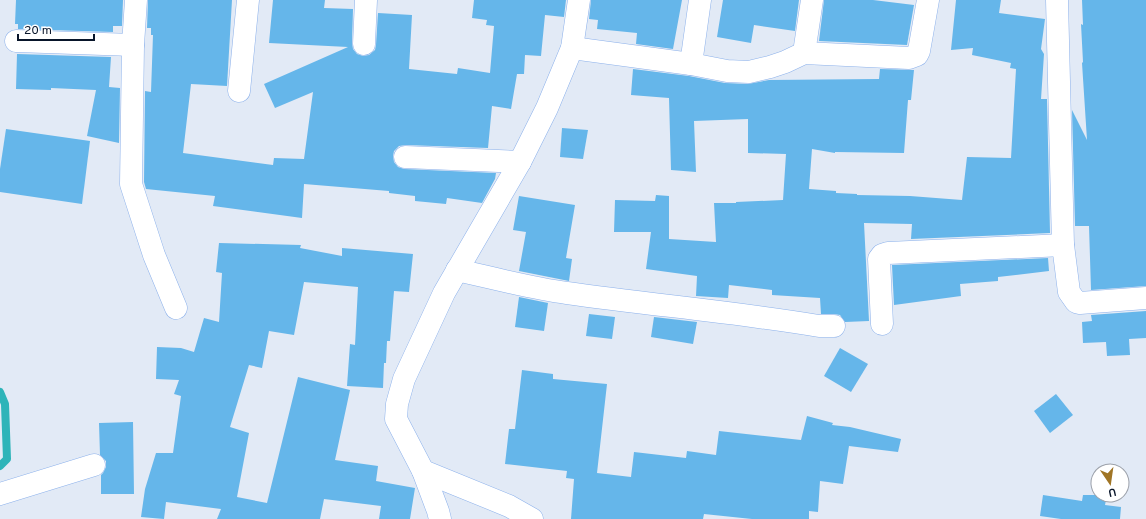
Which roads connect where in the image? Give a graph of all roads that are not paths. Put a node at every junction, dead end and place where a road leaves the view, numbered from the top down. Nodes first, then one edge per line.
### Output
1 (136, 0) edge
2 (248, 0) edge
3 (366, 0) edge
4 (579, 0) edge
5 (700, 0) edge
6 (812, 0) edge
7 (928, 0) edge
8 (1057, 0) edge
9 (16, 41) dead end
10 (364, 44) dead end
11 (133, 45) junction
12 (572, 48) junction
13 (804, 53) junction
14 (691, 64) junction
15 (239, 91) dead end
16 (405, 157) dead end
17 (520, 162) junction
18 (1063, 245) junction
19 (457, 270) junction
20 (1146, 298) edge
21 (176, 308) dead end
22 (882, 324) dead end
23 (834, 326) dead end
24 (94, 465) dead end
25 (423, 471) junction
26 (0, 494) edge
27 (440, 519) edge
28 (532, 519) edge

1 - 11 street
2 - 15 street
3 - 10 street
4 - 12 street
5 - 14 street
6 - 13 street
7 - 13 street
8 - 18 street
9 - 11 street
11 - 21 street
12 - 14 street
12 - 17 street
13 - 14 street
16 - 17 street
17 - 19 street
18 - 20 street
18 - 22 street
19 - 23 street
19 - 25 street
24 - 26 street
25 - 27 street
25 - 28 street

